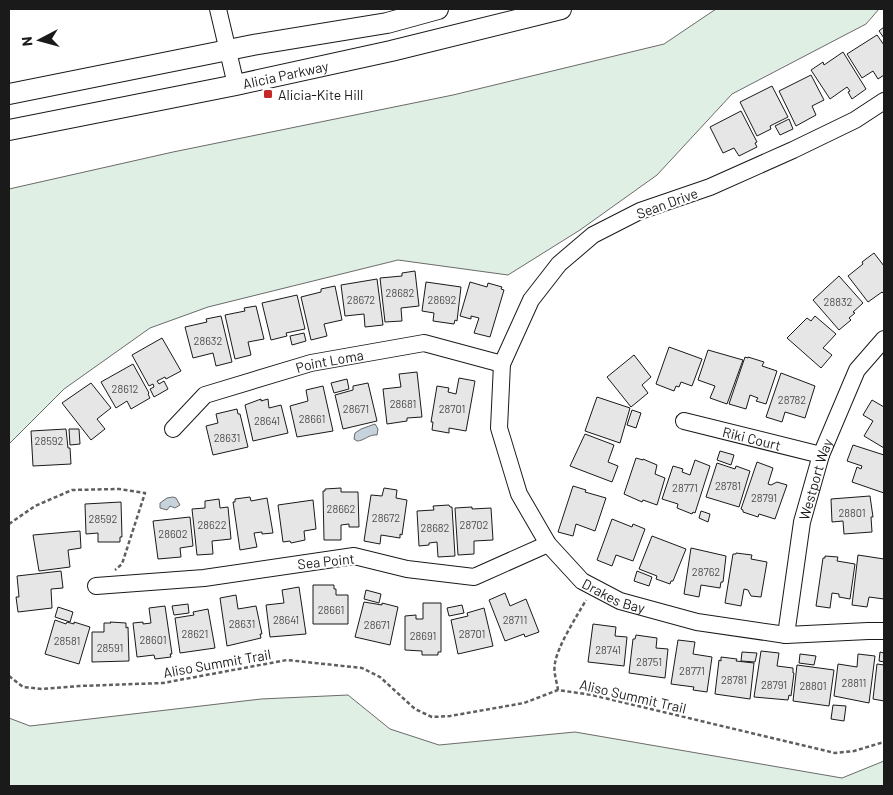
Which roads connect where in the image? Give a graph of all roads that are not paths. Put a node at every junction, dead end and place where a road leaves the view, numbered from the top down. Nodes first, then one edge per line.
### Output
1 (218, 9) edge
2 (438, 9) edge
3 (561, 9) edge
4 (228, 50) junction
5 (236, 84) junction
6 (9, 94) edge
7 (884, 101) edge
8 (9, 130) edge
9 (884, 338) edge
10 (502, 364) junction
11 (684, 421) dead end
12 (173, 429) dead end
13 (821, 455) junction
14 (548, 544) junction
15 (96, 586) road end
16 (884, 631) edge
17 (786, 635) junction

1 - 4 street
2 - 4 main road
3 - 5 main road, Alicia Parkway
4 - 5 street
4 - 6 main road
5 - 8 main road, Alicia Parkway
7 - 10 street, Sean Drive
9 - 13 street, Westport Way
10 - 12 street, Point Loma
10 - 14 street, Drakes Bay
11 - 13 street, Riki Court
13 - 17 street, Westport Way
14 - 15 street, Sea Point
14 - 17 street, Drakes Bay
16 - 17 street, Drakes Bay

